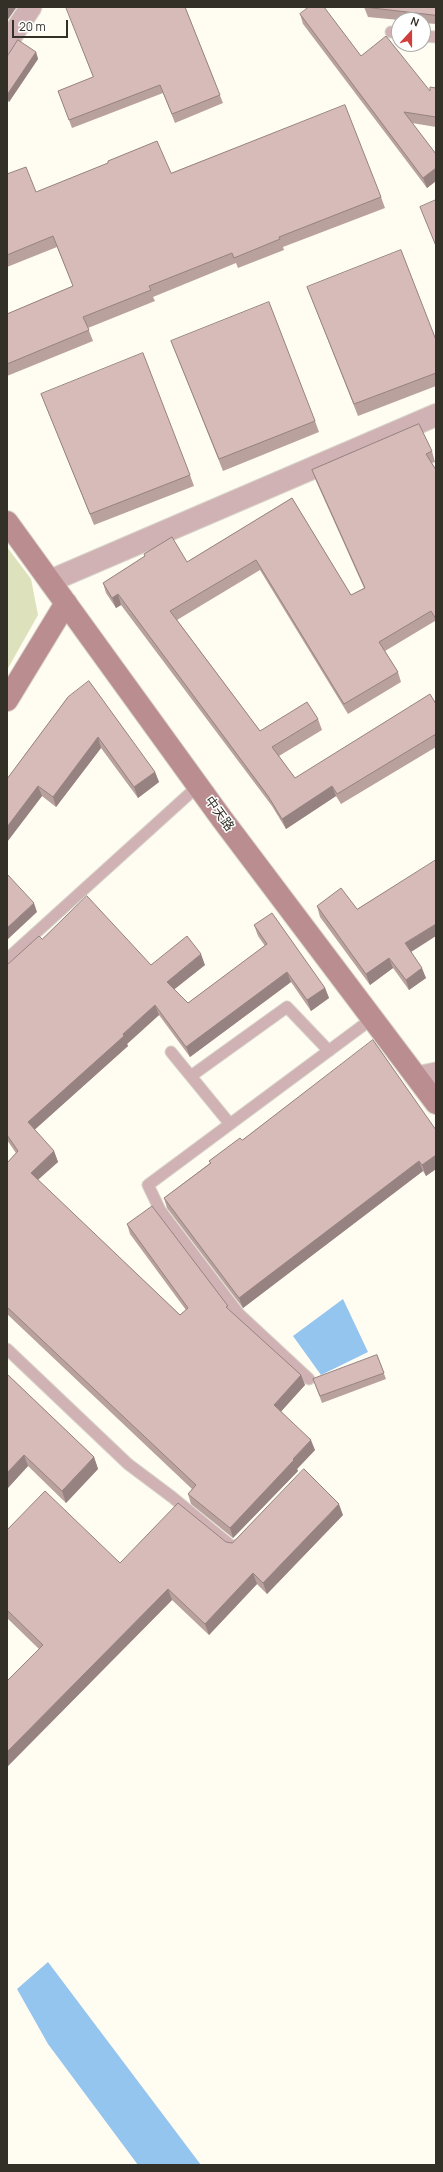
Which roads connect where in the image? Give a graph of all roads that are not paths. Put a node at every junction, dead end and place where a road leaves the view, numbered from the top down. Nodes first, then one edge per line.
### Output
1 (31, 7) edge
2 (7, 43) edge
3 (436, 415) edge
4 (7, 522) edge
5 (50, 580) junction
6 (66, 603) junction
7 (7, 700) edge
8 (198, 786) junction
9 (7, 960) edge
10 (373, 1018) junction
11 (329, 1051) junction
12 (171, 1052) dead end
13 (426, 1075) edge
14 (191, 1076) junction
15 (436, 1103) edge
16 (230, 1124) junction
17 (7, 1349) edge
18 (309, 1379) dead end
19 (244, 1537) edge

1 - 2 street
3 - 5 street
4 - 5 main road, 中天路
5 - 6 main road, 中天路
6 - 7 main road
6 - 8 main road, 中天路
8 - 9 lane
8 - 10 main road, 中天路
10 - 11 lane
10 - 13 main road, 中天路
11 - 14 lane
11 - 16 lane
12 - 14 lane
13 - 15 main road, 中天路
14 - 16 lane
16 - 18 lane
17 - 19 lane

